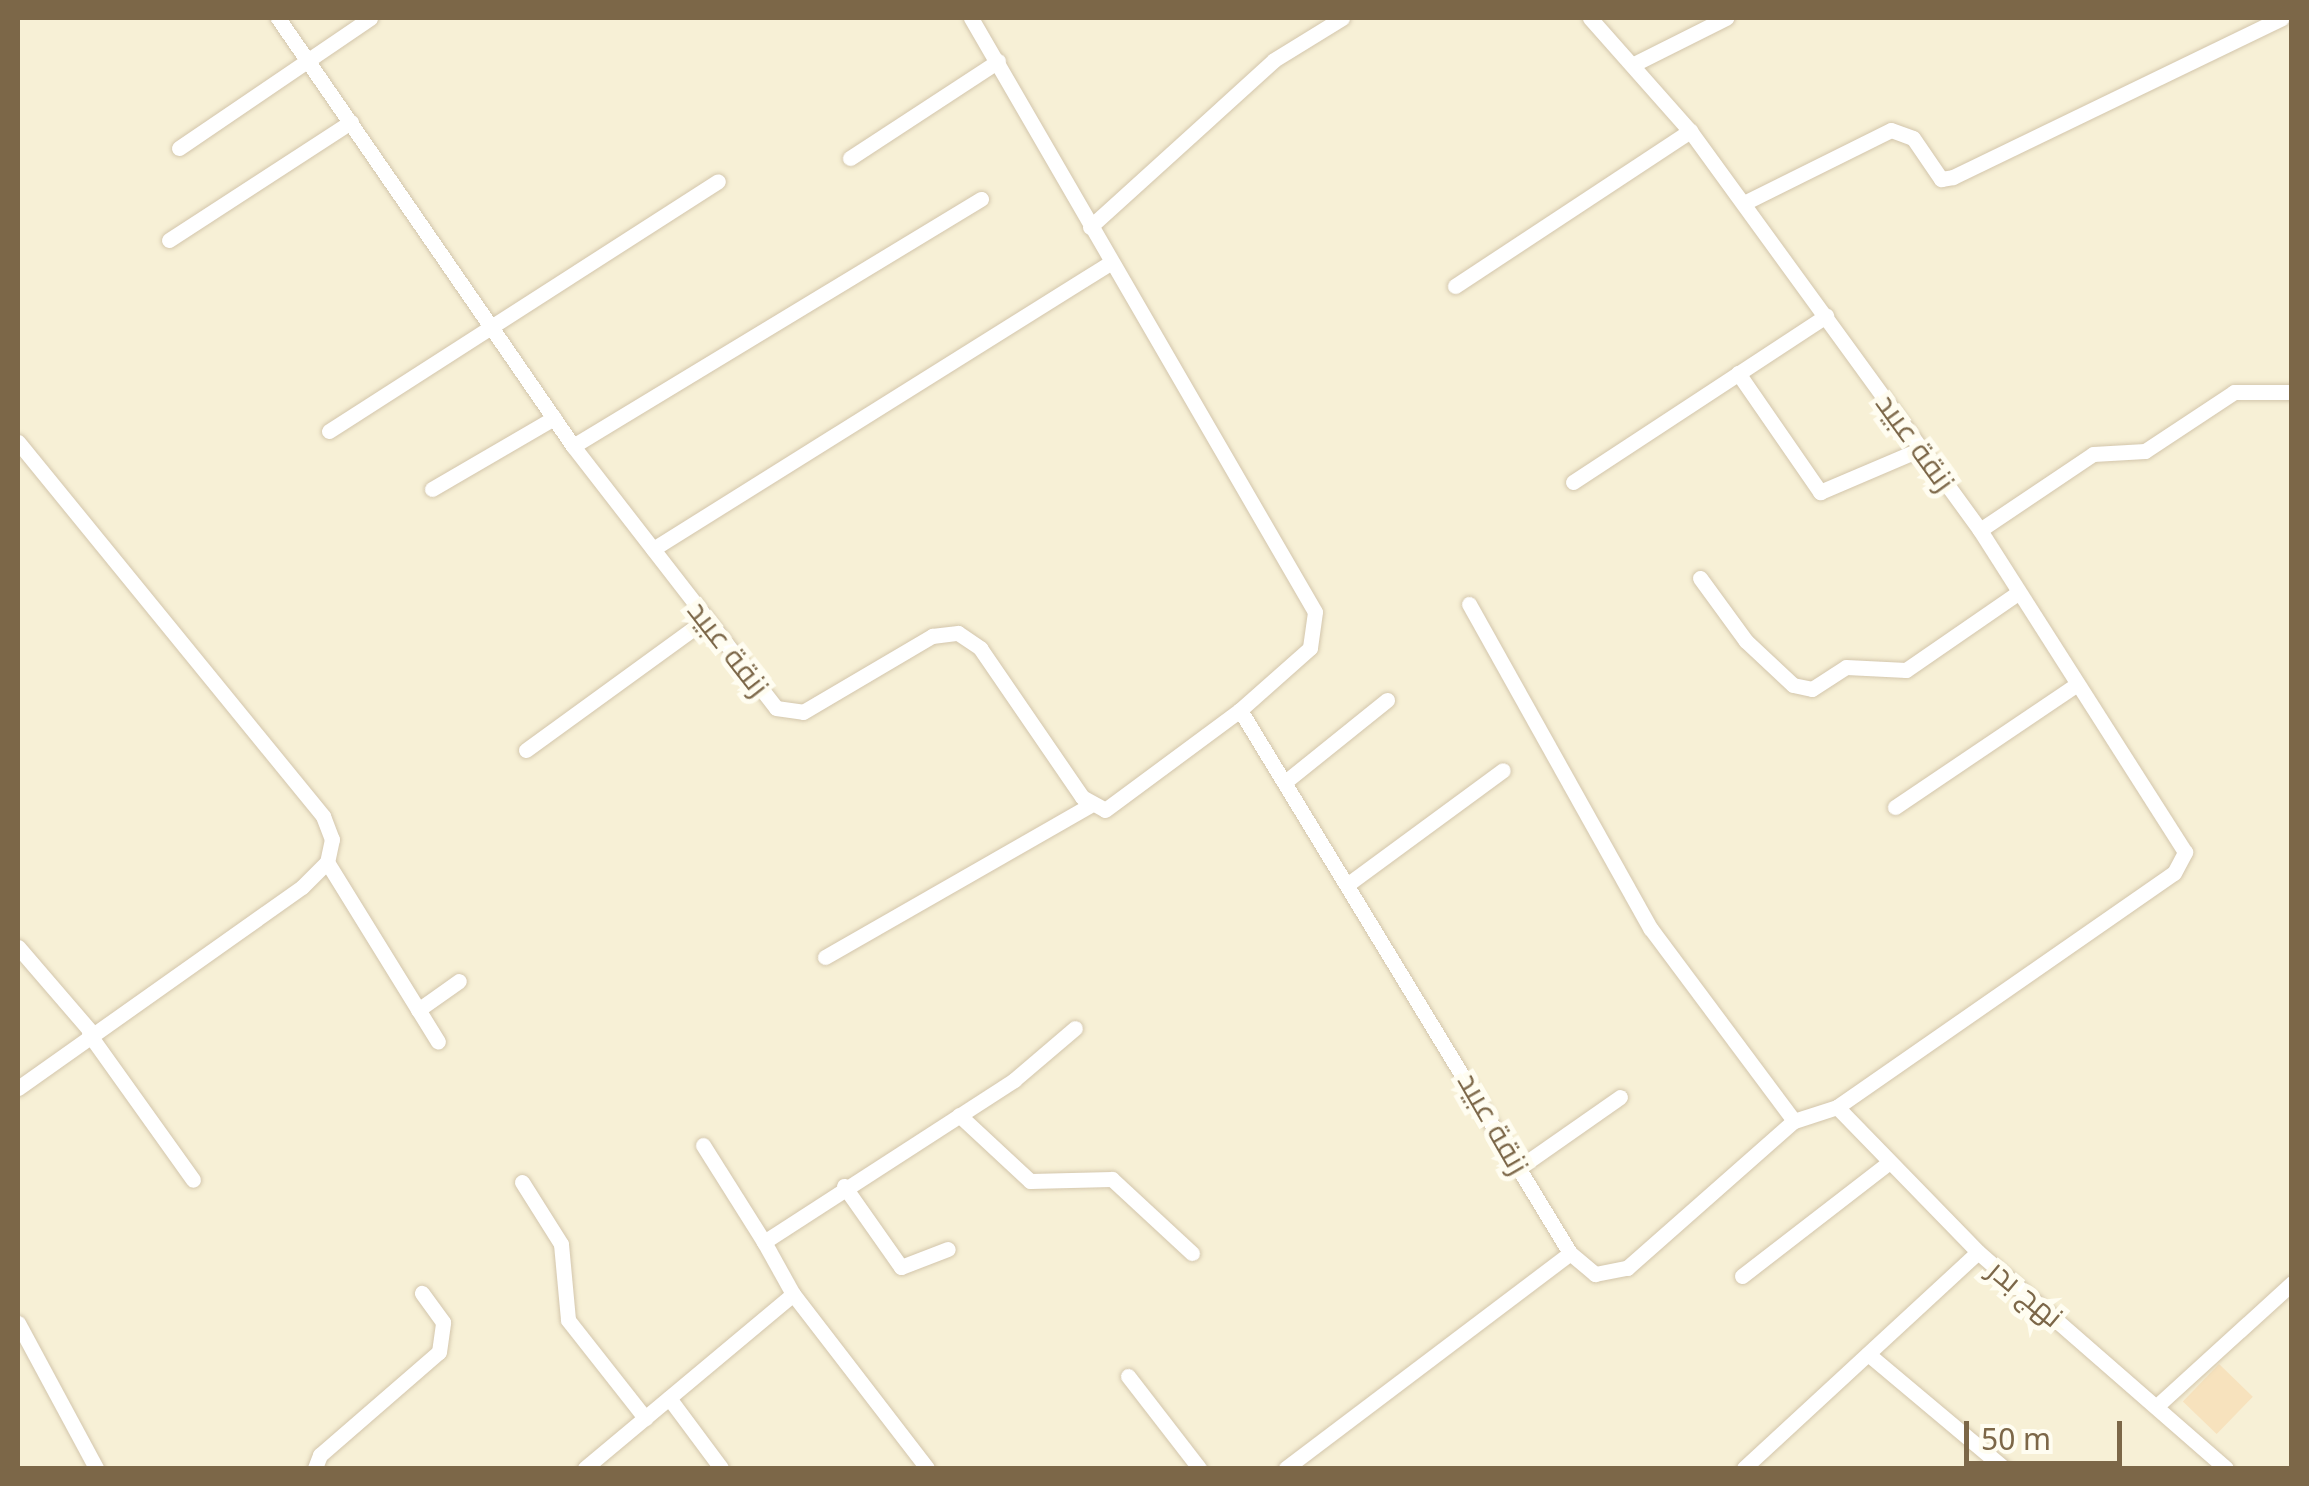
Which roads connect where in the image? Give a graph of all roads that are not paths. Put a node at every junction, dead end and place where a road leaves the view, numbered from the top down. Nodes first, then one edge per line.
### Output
1 (278, 18) edge
2 (370, 18) edge
3 (972, 18) edge
4 (1342, 18) edge
5 (1590, 18) edge
6 (1726, 18) edge
7 (2282, 18) edge
8 (306, 57) junction
9 (998, 61) junction
10 (1636, 63) junction
11 (351, 122) junction
12 (1690, 131) junction
13 (179, 148) dead end
14 (850, 158) dead end
15 (718, 181) dead end
16 (981, 199) dead end
17 (1744, 203) junction
18 (1090, 227) junction
19 (169, 240) dead end
20 (1110, 262) junction
21 (1456, 286) dead end
22 (1826, 316) junction
23 (489, 324) junction
24 (1738, 374) junction
25 (2292, 392) edge
26 (554, 418) junction
27 (330, 431) dead end
28 (18, 442) edge
29 (573, 446) junction
30 (1922, 449) junction
31 (1573, 482) dead end
32 (432, 489) dead end
33 (1980, 530) junction
34 (653, 549) junction
35 (1700, 578) dead end
36 (2019, 592) junction
37 (1469, 604) dead end
38 (706, 620) junction
39 (2076, 686) junction
40 (1387, 700) dead end
41 (1240, 710) junction
42 (526, 750) dead end
43 (1503, 770) dead end
44 (1285, 782) junction
45 (1089, 806) junction
46 (1895, 806) dead end
47 (327, 862) junction
48 (1348, 884) junction
49 (18, 947) edge
50 (826, 957) dead end
51 (459, 981) dead end
52 (418, 1010) junction
53 (1076, 1028) dead end
54 (90, 1033) junction
55 (438, 1042) dead end
56 (18, 1088) edge
57 (1620, 1097) dead end
58 (1837, 1106) junction
59 (959, 1115) junction
60 (1794, 1120) junction
61 (702, 1145) dead end
62 (1888, 1164) junction
63 (1520, 1167) junction
64 (193, 1180) dead end
65 (522, 1182) dead end
66 (844, 1186) junction
67 (764, 1242) junction
68 (948, 1248) dead end
69 (1978, 1252) junction
70 (1192, 1253) dead end
71 (1570, 1253) junction
72 (1742, 1276) dead end
73 (2292, 1283) edge
74 (422, 1293) dead end
75 (792, 1294) junction
76 (18, 1323) edge
77 (1868, 1354) junction
78 (1128, 1376) dead end
79 (670, 1398) junction
80 (2159, 1404) junction
81 (645, 1418) junction
82 (96, 1468) edge
83 (316, 1468) edge
84 (585, 1468) edge
85 (721, 1468) edge
86 (927, 1468) edge
87 (1199, 1468) edge
88 (1286, 1468) edge
89 (1744, 1468) edge
90 (2004, 1468) edge
91 (2226, 1468) edge

1 - 8 street, زنقة عبيد
2 - 8 street
3 - 9 street
4 - 18 street
5 - 10 street, زنقة عبيد
6 - 10 street
7 - 17 street
8 - 11 street, زنقة عبيد
8 - 13 street
9 - 14 street
9 - 18 street
10 - 12 street, زنقة عبيد
11 - 19 street
11 - 23 street, زنقة عبيد
12 - 17 street, زنقة عبيد
12 - 21 street
15 - 23 street
16 - 29 street
17 - 22 street, زنقة عبيد
18 - 20 street
20 - 34 street
20 - 41 street
22 - 24 street
22 - 30 street, زنقة عبيد
23 - 26 street, زنقة عبيد
23 - 27 street
24 - 30 street
24 - 31 street
25 - 33 street
26 - 29 street, زنقة عبيد
26 - 32 street
28 - 47 street
29 - 34 street, زنقة عبيد
30 - 33 street, زنقة عبيد
33 - 36 street, زنقة عبيد
34 - 38 street, زنقة عبيد
35 - 36 street
36 - 39 street, زنقة عبيد
37 - 60 street
38 - 42 street
38 - 45 street, زنقة عبيد
39 - 46 street
39 - 58 street, زنقة عبيد
40 - 44 street
41 - 44 street, زنقة عبيد
41 - 45 street
43 - 48 street
44 - 48 street, زنقة عبيد
45 - 50 street
47 - 52 street
47 - 54 street
48 - 63 street, زنقة عبيد
49 - 54 street
51 - 52 street
52 - 55 street
53 - 59 street
54 - 56 street
54 - 64 street
57 - 63 street
58 - 60 street, زنقة عبيد
58 - 62 street, نهج بدر
59 - 66 street
59 - 70 street
60 - 71 street, زنقة عبيد
61 - 67 street
62 - 69 street, نهج بدر
62 - 72 street
63 - 71 street, زنقة عبيد
65 - 81 street
66 - 67 street
66 - 68 street
67 - 75 street
69 - 77 street
69 - 80 street, نهج بدر
71 - 88 street
73 - 80 street
74 - 83 street
75 - 79 street
75 - 86 street
76 - 82 street
77 - 89 street
77 - 90 street
78 - 87 street
79 - 81 street
79 - 85 street
80 - 91 street, نهج بدر
81 - 84 street

